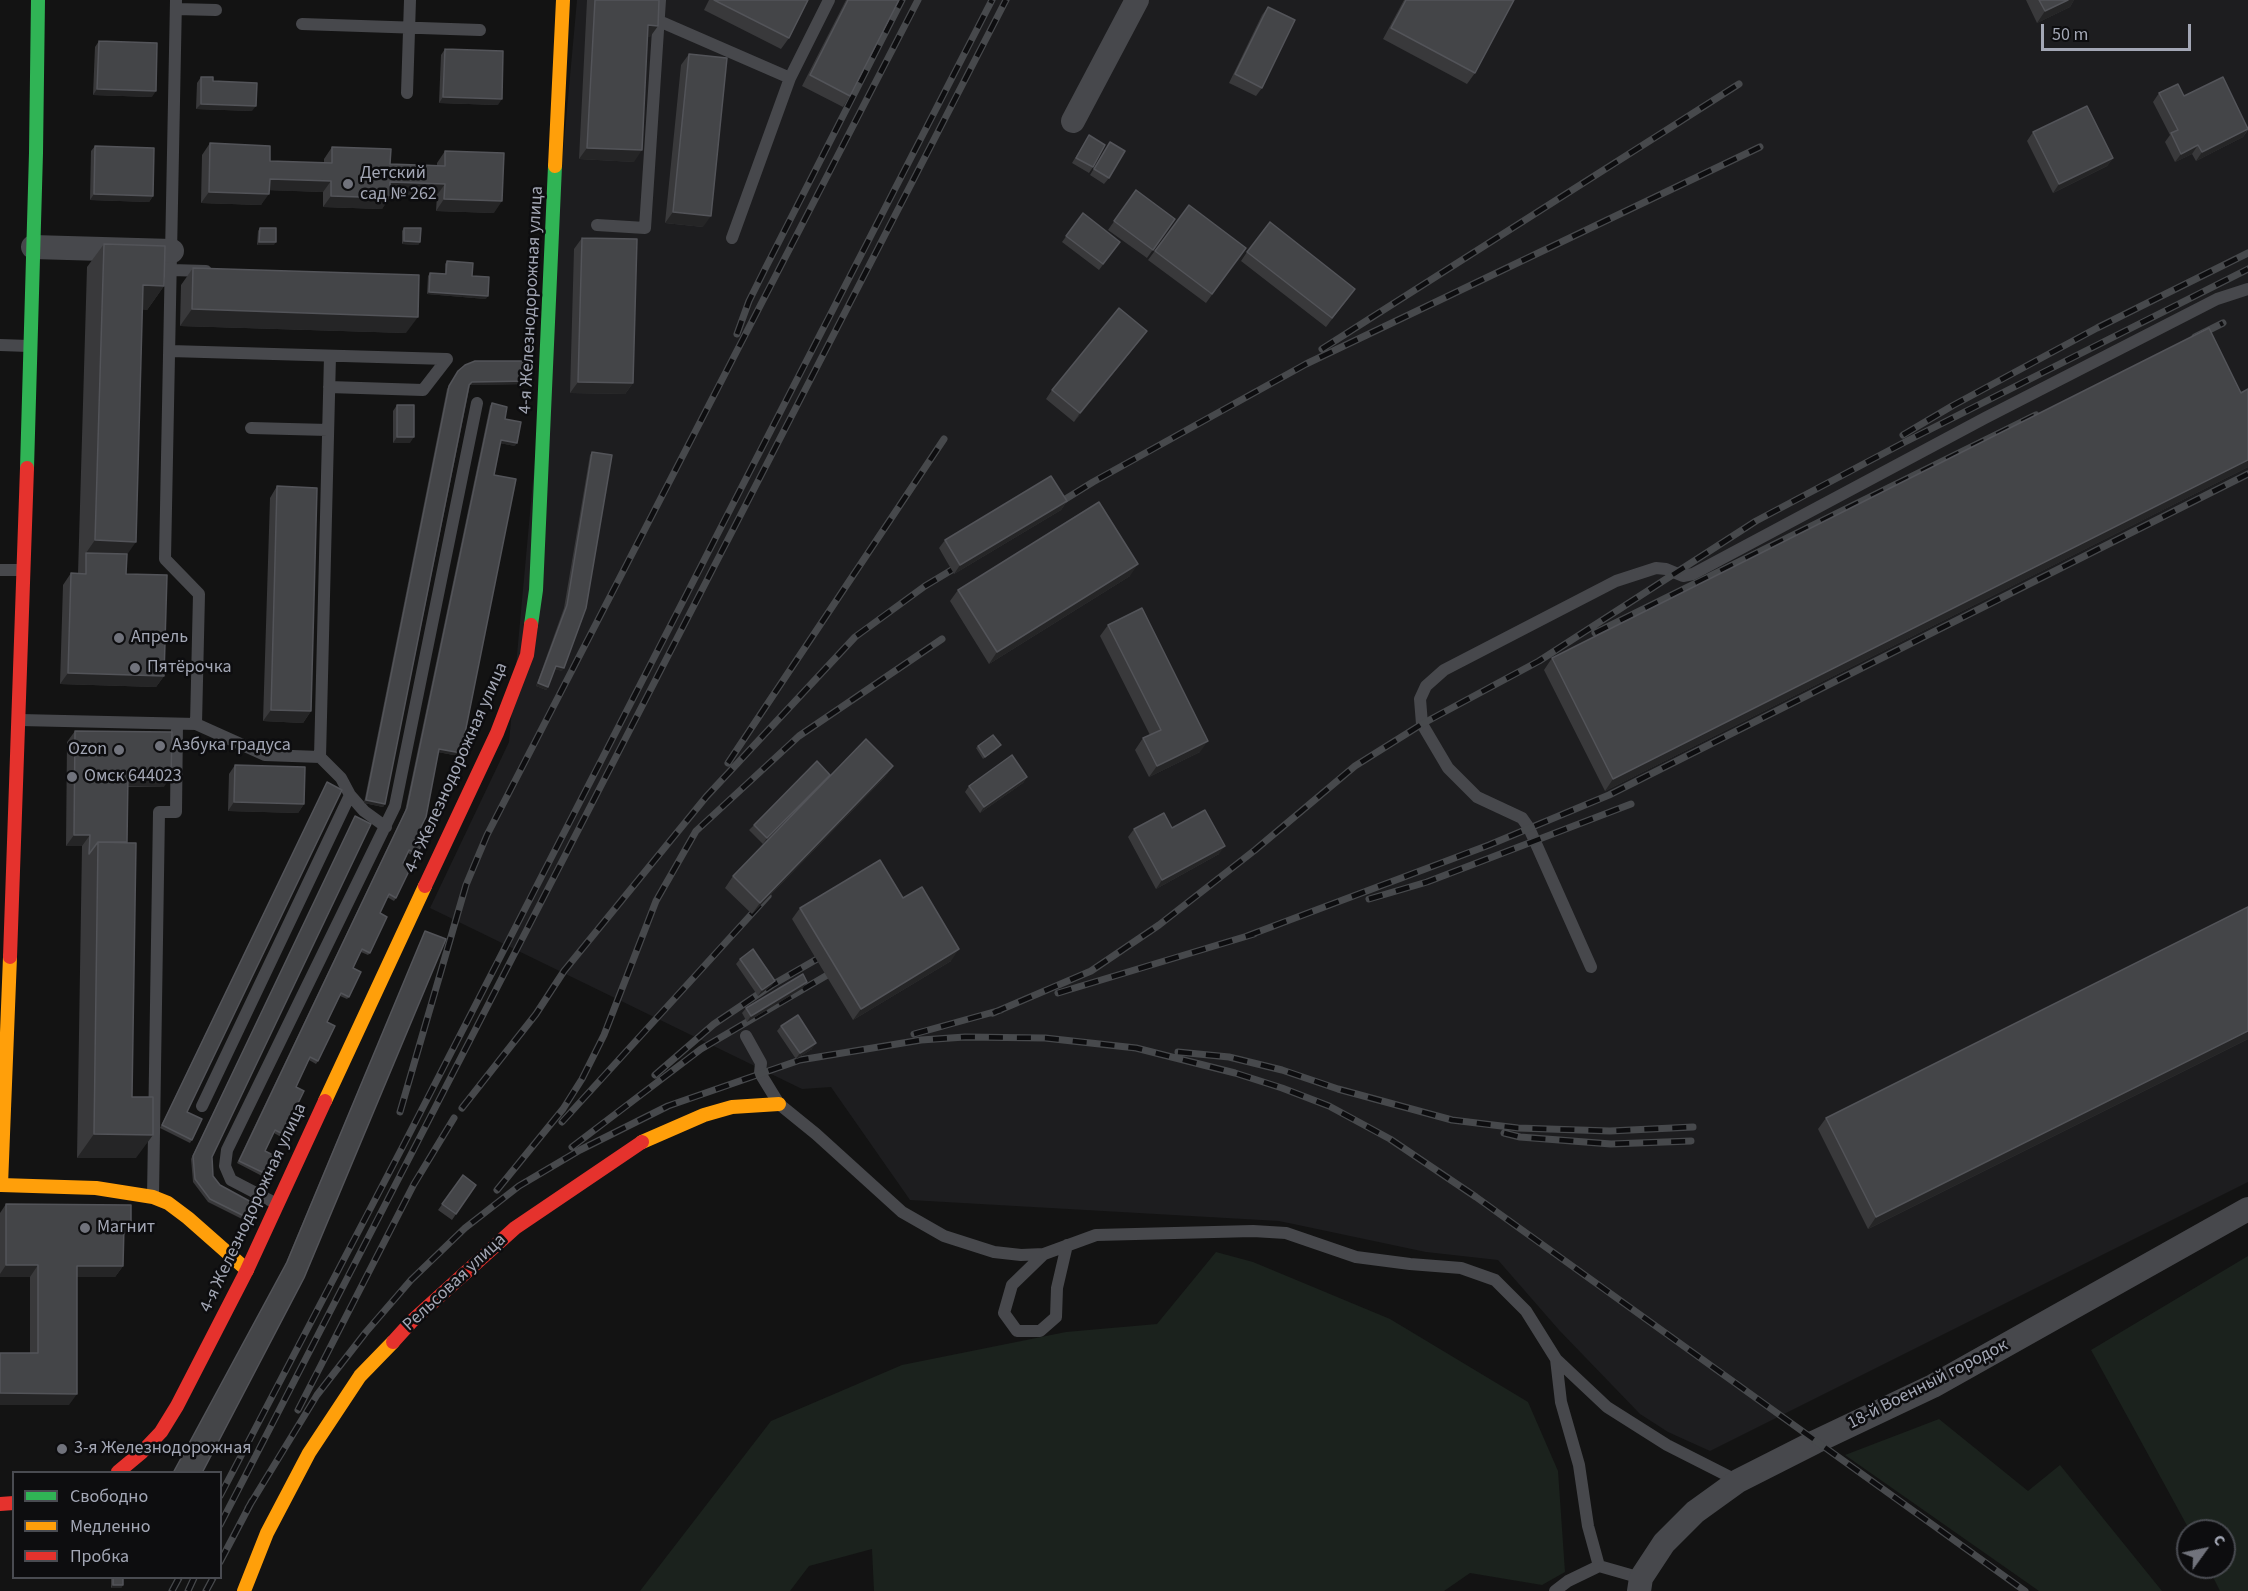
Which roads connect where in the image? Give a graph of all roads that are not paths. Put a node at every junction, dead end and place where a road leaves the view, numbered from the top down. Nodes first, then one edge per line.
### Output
1 (38, 0) edge
2 (410, 0) edge
3 (563, 0) edge
4 (660, 0) edge
5 (829, 0) edge
6 (1137, 0) edge
7 (176, 4) edge
8 (216, 10) dead end
9 (659, 21) junction
10 (302, 24) dead end
11 (409, 28) junction
12 (480, 30) dead end
13 (790, 78) junction
14 (407, 93) dead end
15 (1073, 121) dead end
16 (597, 225) dead end
17 (732, 238) dead end
18 (33, 247) junction
19 (172, 261) junction
20 (218, 272) edge
21 (2248, 289) edge
22 (0, 345) edge
23 (29, 346) junction
24 (170, 351) junction
25 (330, 356) junction
26 (329, 387) junction
27 (477, 403) dead end
28 (251, 428) dead end
29 (328, 430) junction
30 (0, 570) edge
31 (23, 570) junction
32 (19, 720) junction
33 (177, 724) junction
34 (196, 724) junction
35 (320, 757) junction
36 (350, 795) junction
37 (386, 827) junction
38 (1591, 967) dead end
39 (746, 1036) dead end
40 (779, 1104) junction
41 (202, 1107) dead end
42 (2, 1122) edge
43 (1, 1185) edge
44 (153, 1197) junction
45 (277, 1203) junction
46 (2248, 1209) edge
47 (1067, 1245) junction
48 (1044, 1254) junction
49 (247, 1270) junction
50 (1556, 1359) junction
51 (119, 1471) edge
52 (1738, 1481) junction
53 (1599, 1566) junction
54 (1640, 1585) edge
55 (244, 1591) edge
56 (1555, 1591) edge

1 - 18 street
2 - 11 lane
3 - 45 street, 4-я Железнодорожная улица
4 - 9 lane
5 - 13 lane
6 - 15 street
7 - 8 lane
7 - 19 lane
9 - 13 lane
9 - 16 lane
10 - 11 lane
11 - 12 lane
11 - 14 lane
13 - 17 lane
18 - 19 street
18 - 23 street
19 - 20 lane
19 - 24 lane
21 - 38 lane
22 - 23 lane
23 - 31 street
24 - 25 lane
24 - 34 lane
25 - 26 lane
25 - 26 lane
26 - 29 lane
27 - 37 lane
28 - 29 lane
29 - 35 lane
30 - 31 lane
31 - 32 street
32 - 33 lane
32 - 42 street
33 - 34 lane
33 - 44 lane
34 - 35 lane
35 - 36 lane
36 - 37 lane
36 - 41 lane
37 - 45 lane
39 - 40 lane
40 - 48 lane
40 - 55 street, Рельсовая улица
42 - 43 street
43 - 44 street
44 - 49 street
45 - 49 street, 4-я Железнодорожная улица
46 - 52 street, 18-й Военный городок
47 - 48 lane
47 - 48 lane
47 - 50 lane
49 - 51 street, 4-я Железнодорожная улица
50 - 52 lane
50 - 53 lane
52 - 54 street, 18-й Военный городок
53 - 54 lane
53 - 56 lane

